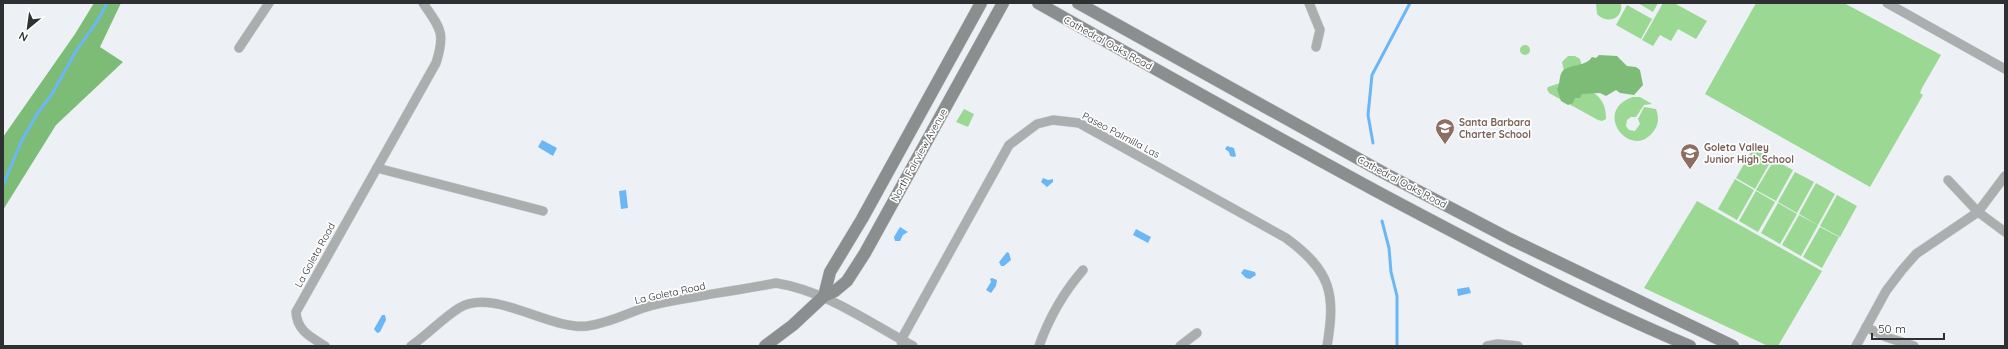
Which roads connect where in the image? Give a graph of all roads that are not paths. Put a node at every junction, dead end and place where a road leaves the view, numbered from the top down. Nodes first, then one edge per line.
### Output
1 (269, 3) edge
2 (422, 3) edge
3 (981, 3) edge
4 (1003, 3) edge
5 (1038, 3) edge
6 (1078, 3) edge
7 (1309, 3) edge
8 (1887, 3) edge
9 (1316, 47) dead end
10 (239, 48) dead end
11 (2005, 69) edge
12 (377, 168) junction
13 (2005, 176) edge
14 (1948, 180) dead end
15 (543, 211) dead end
16 (1978, 212) junction
17 (2005, 232) edge
18 (1082, 270) dead end
19 (824, 296) junction
20 (1866, 327) junction
21 (1197, 333) dead end
22 (902, 343) edge
23 (325, 346) edge
24 (411, 346) edge
25 (765, 346) edge
26 (913, 346) edge
27 (1039, 346) edge
28 (1180, 346) edge
29 (1327, 346) edge
30 (1487, 346) edge
31 (1518, 346) edge
32 (1690, 346) edge
33 (1733, 346) edge
34 (1856, 346) edge
35 (1914, 346) edge

1 - 10 street
2 - 12 street, La Goleta Road
3 - 19 main road, North Fairview Avenue
4 - 19 main road, North Fairview Avenue
5 - 32 main road, Cathedral Oaks Road
6 - 33 main road, Cathedral Oaks Road
7 - 9 street
8 - 11 street
12 - 15 street
12 - 23 street, La Goleta Road
13 - 16 street
14 - 16 street
16 - 17 street
16 - 20 street
18 - 27 street
19 - 22 street, La Goleta Road
19 - 24 street, La Goleta Road
19 - 25 main road, North Fairview Avenue
20 - 34 street
20 - 35 street
21 - 28 street
22 - 26 street, La Goleta Road
22 - 29 street, Paseo Palmilla Las
30 - 31 street

